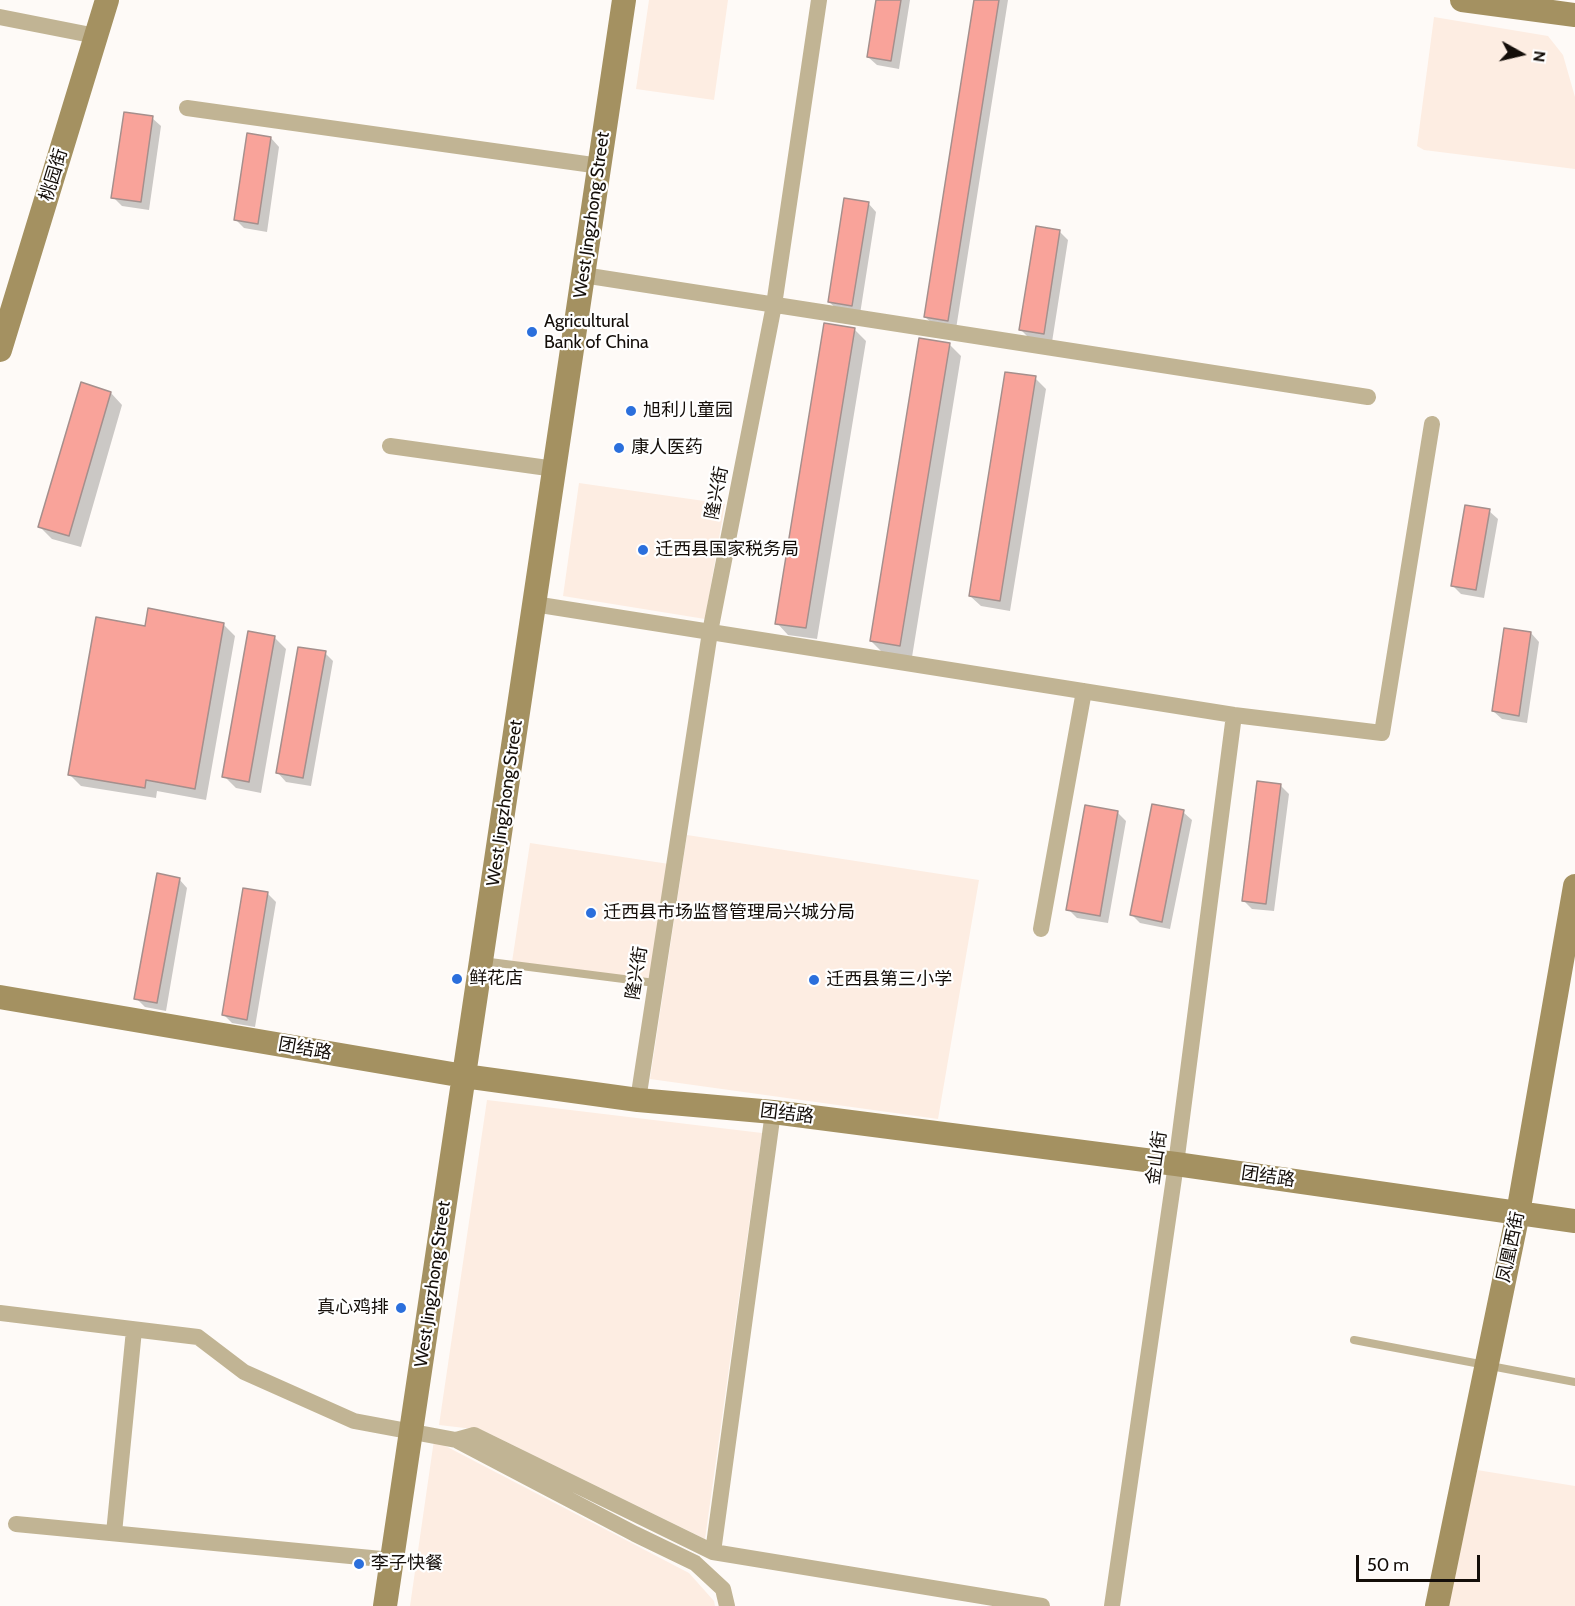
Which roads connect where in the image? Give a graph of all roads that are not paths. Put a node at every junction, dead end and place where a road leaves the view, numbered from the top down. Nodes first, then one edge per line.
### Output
1 (107, 0) edge
2 (624, 0) edge
3 (819, 0) edge
4 (1462, 0) edge
5 (1575, 15) edge
6 (0, 17) edge
7 (96, 36) junction
8 (187, 108) dead end
9 (600, 166) junction
10 (584, 275) junction
11 (774, 305) junction
12 (2, 337) edge
13 (1368, 397) dead end
14 (1432, 424) dead end
15 (390, 446) dead end
16 (555, 469) junction
17 (534, 604) junction
18 (710, 632) junction
19 (1084, 691) junction
20 (1234, 715) junction
21 (1575, 886) edge
22 (1041, 929) dead end
23 (482, 961) junction
24 (655, 982) junction
25 (0, 997) edge
26 (464, 1076) junction
27 (638, 1100) junction
28 (773, 1112) junction
29 (1176, 1164) junction
30 (1518, 1213) junction
31 (1575, 1221) edge
32 (0, 1313) edge
33 (134, 1330) junction
34 (1354, 1340) dead end
35 (1486, 1365) junction
36 (1575, 1382) edge
37 (411, 1432) junction
38 (456, 1440) junction
39 (16, 1524) dead end
40 (114, 1533) junction
41 (713, 1552) junction
42 (392, 1560) junction
43 (385, 1606) edge
44 (727, 1606) edge
45 (1042, 1606) edge
46 (1112, 1606) edge
47 (1437, 1606) edge

1 - 7 street, 桃园街
2 - 9 street, West Jingzhong Street
3 - 11 street, 隆兴街
4 - 5 street
6 - 7 street
7 - 12 street, 桃园街
8 - 9 street
9 - 10 street, West Jingzhong Street
10 - 11 street
10 - 16 street, West Jingzhong Street
11 - 13 street
11 - 18 street, 隆兴街
14 - 20 street
15 - 16 street
16 - 17 street, West Jingzhong Street
17 - 18 street
17 - 23 street, West Jingzhong Street
18 - 19 street
18 - 24 street, 隆兴街
19 - 20 street
19 - 22 street
20 - 29 street, 金山街
21 - 30 street, 凤凰西街
23 - 24 lane
23 - 26 street, West Jingzhong Street
24 - 27 street, 隆兴街
25 - 26 street, 团结路
26 - 27 street, 团结路
26 - 37 street, West Jingzhong Street
27 - 28 street, 团结路
28 - 29 street, 团结路
28 - 41 street
29 - 30 street, 团结路
29 - 46 street, 金山街
30 - 31 street, 团结路
30 - 35 street, 凤凰西街
32 - 33 street
33 - 37 street
33 - 40 street
34 - 35 lane
35 - 36 lane
35 - 47 street, 凤凰西街
37 - 38 street
37 - 42 street, West Jingzhong Street
38 - 41 street
38 - 44 street
39 - 40 street
40 - 42 street
41 - 45 street
42 - 43 street, West Jingzhong Street

